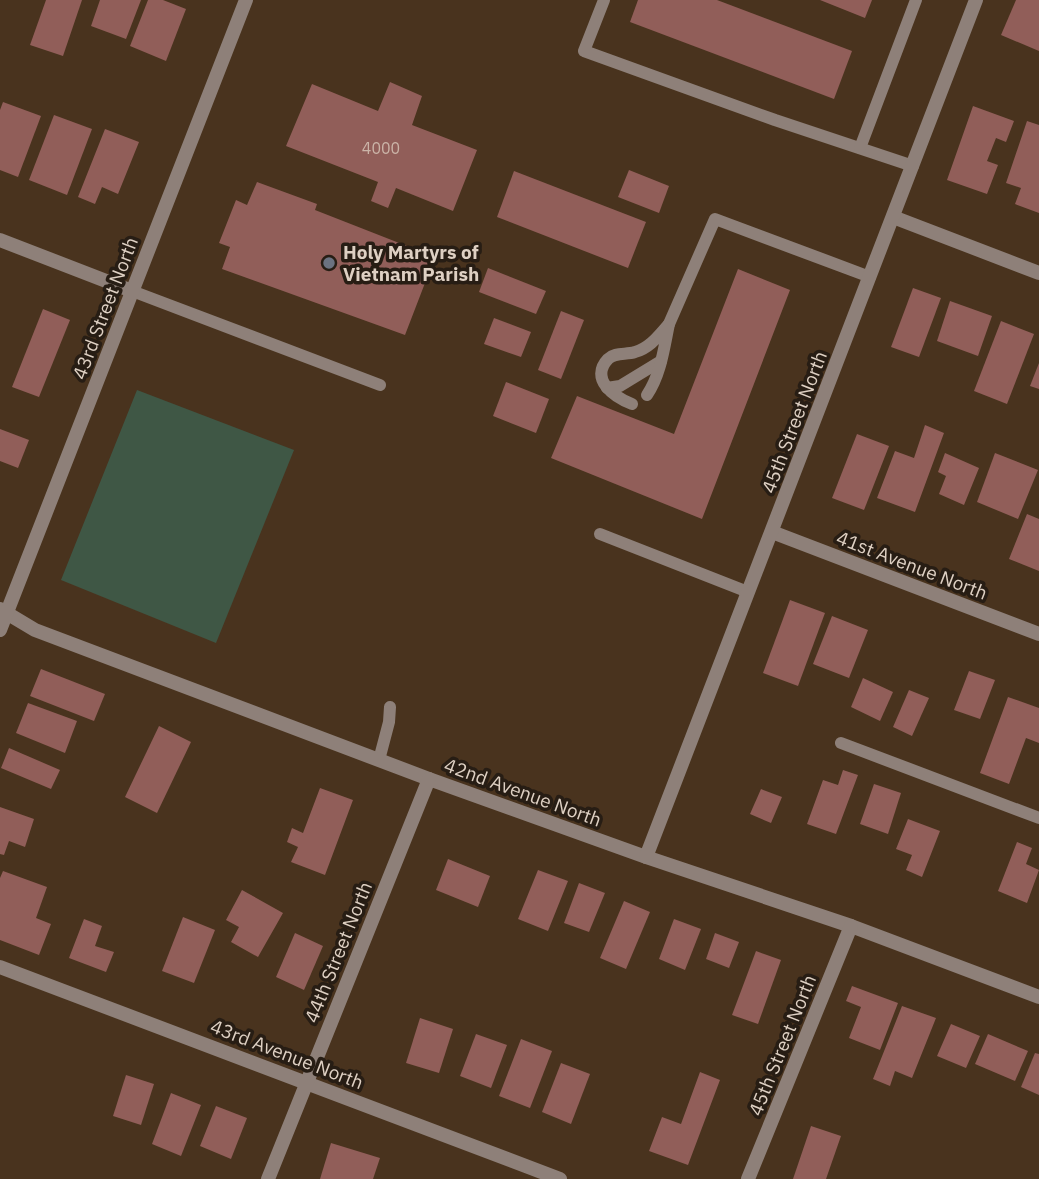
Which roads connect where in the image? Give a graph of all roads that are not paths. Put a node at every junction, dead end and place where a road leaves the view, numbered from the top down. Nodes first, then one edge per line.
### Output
1 (246, 0) edge
2 (604, 0) edge
3 (916, 0) edge
4 (976, 0) edge
5 (859, 148) junction
6 (913, 166) junction
7 (893, 217) junction
8 (0, 240) edge
9 (1039, 273) edge
10 (870, 277) junction
11 (132, 291) junction
12 (669, 324) junction
13 (661, 361) junction
14 (380, 385) dead end
15 (607, 388) junction
16 (648, 395) dead end
17 (632, 404) dead end
18 (772, 532) junction
19 (600, 534) dead end
20 (748, 592) junction
21 (3, 611) edge
22 (0, 630) edge
23 (1039, 634) edge
24 (390, 707) dead end
25 (841, 743) dead end
26 (379, 760) junction
27 (429, 779) junction
28 (1039, 818) edge
29 (646, 857) junction
30 (851, 926) junction
31 (0, 967) edge
32 (1039, 997) edge
33 (307, 1082) junction
34 (268, 1179) edge
35 (560, 1179) edge
36 (748, 1179) edge

1 - 11 street, 43rd Street North
2 - 5 lane
3 - 5 lane
4 - 6 street, 45th Street North
5 - 6 lane
6 - 7 street, 45th Street North
7 - 9 street
7 - 10 street, 45th Street North
8 - 11 street
10 - 12 lane
10 - 18 street, 45th Street North
11 - 14 lane
11 - 21 street, 43rd Street North
12 - 13 lane
12 - 15 lane
13 - 15 lane
13 - 16 lane
15 - 17 lane
18 - 20 street, 45th Street North
18 - 23 street, 41st Avenue North
19 - 20 lane
20 - 29 street, 45th Street North
21 - 22 street, 43rd Street North
21 - 26 street, 42nd Avenue North
24 - 26 lane
25 - 28 lane
26 - 27 street, 42nd Avenue North
27 - 29 street, 42nd Avenue North
27 - 33 street, 44th Street North
29 - 30 street, 42nd Avenue North
30 - 32 street, 42nd Avenue North
30 - 36 street, 45th Street North
31 - 33 street, 43rd Avenue North
33 - 34 street, 44th Street North
33 - 35 street, 43rd Avenue North

